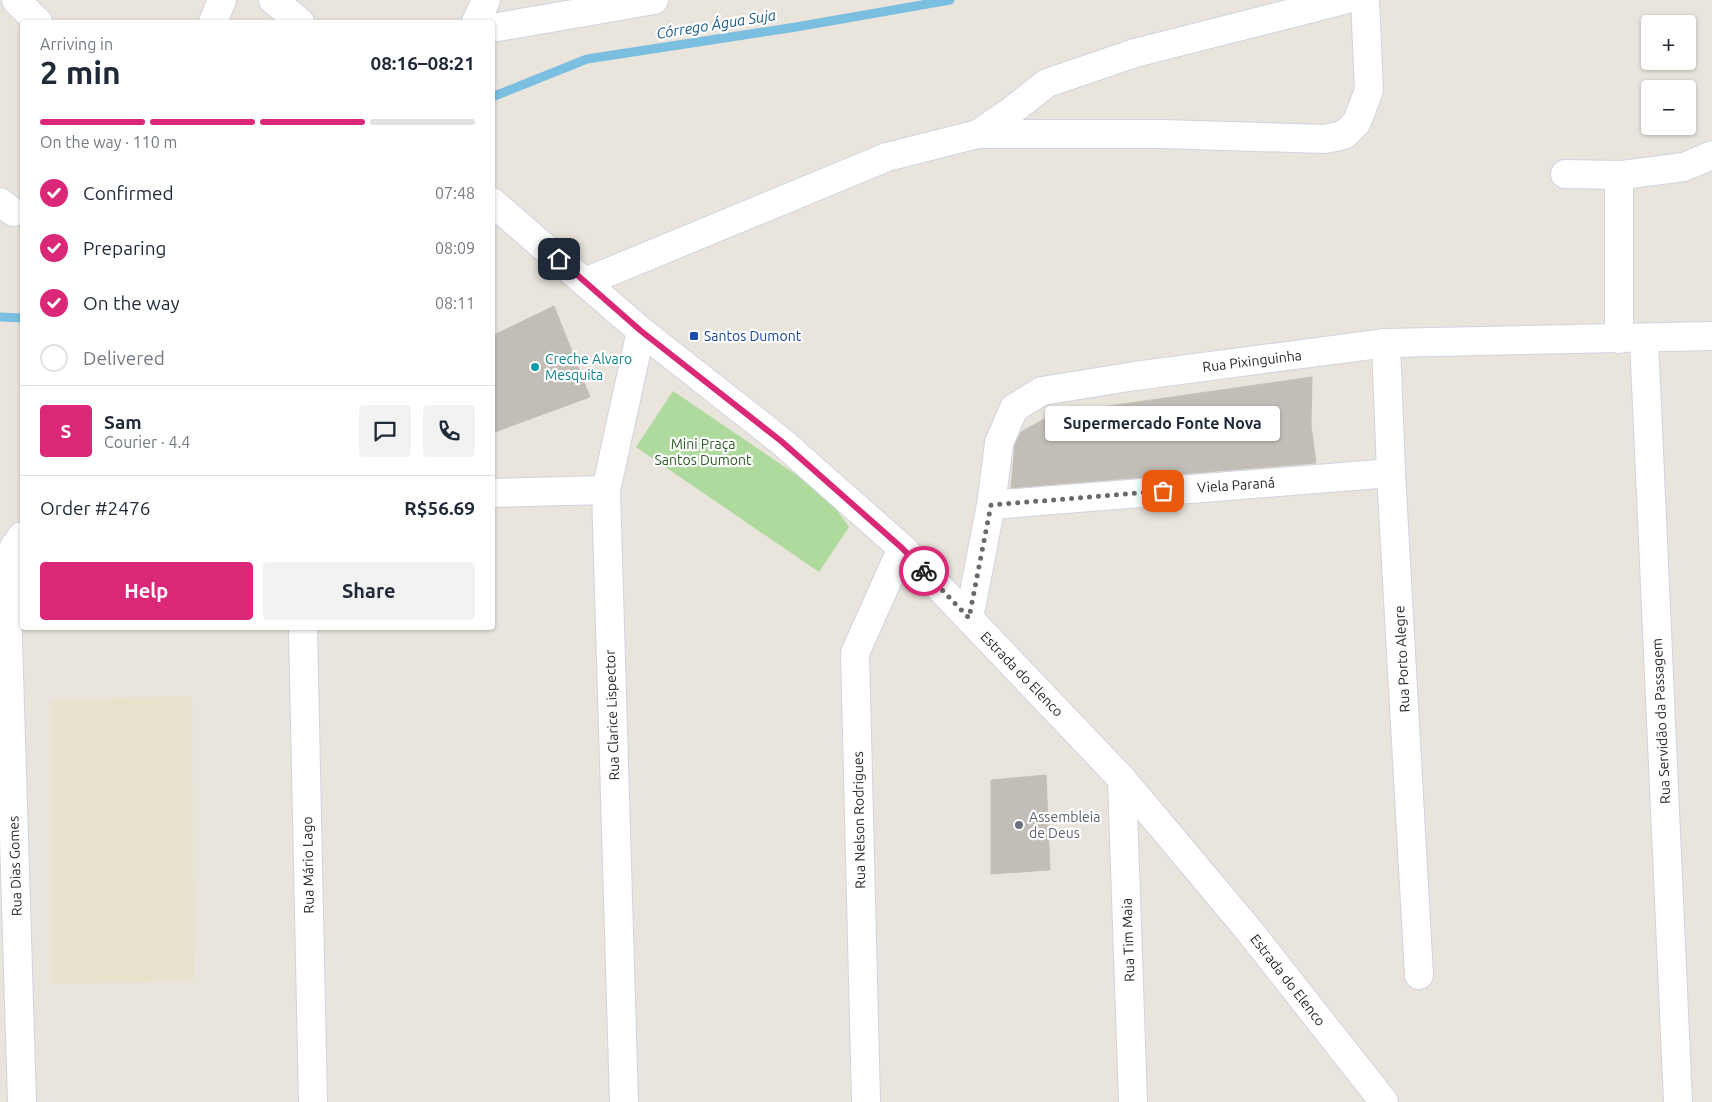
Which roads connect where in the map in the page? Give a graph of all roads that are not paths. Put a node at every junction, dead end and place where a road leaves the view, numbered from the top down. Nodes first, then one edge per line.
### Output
1 (16, 0) edge
2 (222, 0) edge
3 (273, 0) edge
4 (486, 0) edge
5 (654, 0) edge
6 (1344, 0) edge
7 (1365, 0) edge
8 (36, 20) edge
9 (215, 20) edge
10 (298, 20) edge
11 (477, 20) edge
12 (495, 27) edge
13 (978, 134) junction
14 (1712, 155) edge
15 (1564, 174) dead end
16 (1619, 175) junction
17 (495, 205) edge
18 (584, 282) junction
19 (641, 331) junction
20 (1712, 336) edge
21 (1631, 339) junction
22 (1386, 343) junction
23 (1391, 473) junction
24 (606, 490) junction
25 (495, 493) edge
26 (991, 505) junction
27 (20, 539) edge
28 (902, 548) junction
29 (969, 618) junction
30 (303, 630) edge
31 (1122, 779) junction
32 (1419, 975) dead end
33 (22, 1102) edge
34 (313, 1102) edge
35 (624, 1102) edge
36 (866, 1102) edge
37 (1133, 1102) edge
38 (1384, 1102) edge
39 (1678, 1102) edge

1 - 8 street
2 - 9 street
3 - 10 street
4 - 11 street
5 - 12 street
6 - 13 street
7 - 13 street
13 - 18 street
14 - 16 street
15 - 16 street
16 - 21 street, Rua Servidão da Passagem
17 - 18 street, Estrada do Elenco
18 - 19 street, Estrada do Elenco
19 - 24 street, Rua Clarice Lispector
19 - 28 street, Estrada do Elenco
20 - 21 street, Rua Pixinguinha
21 - 22 street, Rua Pixinguinha
21 - 39 street, Rua Servidão da Passagem
22 - 23 street, Rua Porto Alegre
22 - 26 street, Rua Pixinguinha
23 - 26 street, Viela Paraná
23 - 32 street, Rua Porto Alegre
24 - 25 street
24 - 35 street, Rua Clarice Lispector
26 - 29 street, Rua Pixinguinha
27 - 33 street, Rua Dias Gomes
28 - 29 street, Estrada do Elenco
28 - 36 street, Rua Nelson Rodrigues
29 - 31 street, Estrada do Elenco
30 - 34 street, Rua Mário Lago
31 - 37 street, Rua Tim Maia
31 - 38 street, Estrada do Elenco

